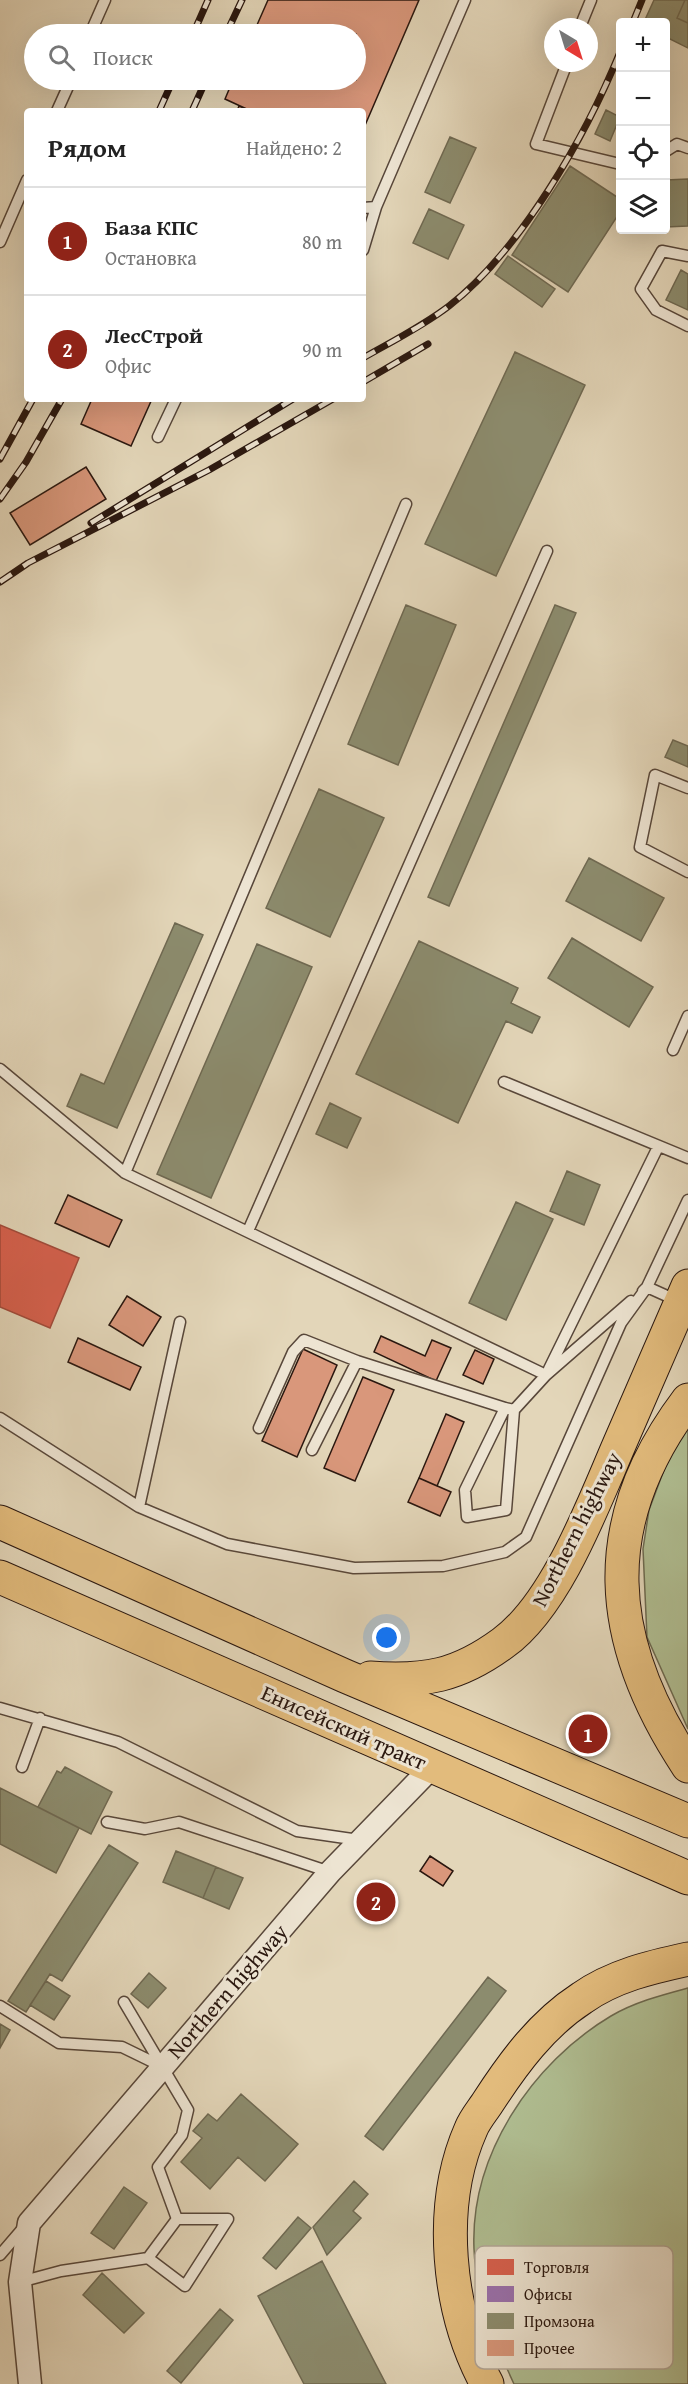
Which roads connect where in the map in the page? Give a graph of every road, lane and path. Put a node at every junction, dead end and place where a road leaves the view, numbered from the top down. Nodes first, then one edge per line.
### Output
1 (105, 0) edge
2 (465, 0) edge
3 (591, 0) edge
4 (584, 18) edge
5 (94, 24) edge
6 (564, 72) edge
7 (66, 90) edge
8 (58, 108) edge
9 (670, 148) edge
10 (688, 148) edge
11 (616, 163) edge
12 (24, 187) edge
13 (376, 207) junction
14 (366, 208) edge
15 (366, 240) edge
16 (0, 242) edge
17 (688, 256) edge
18 (688, 326) edge
19 (175, 402) edge
20 (158, 437) dead end
21 (406, 504) dead end
22 (547, 551) dead end
23 (688, 788) edge
24 (688, 872) edge
25 (688, 1016) edge
26 (673, 1050) dead end
27 (0, 1069) edge
28 (504, 1082) dead end
29 (658, 1147) junction
30 (688, 1158) edge
31 (125, 1173) junction
32 (688, 1200) edge
33 (248, 1231) junction
34 (647, 1287) junction
35 (684, 1294) edge
36 (180, 1322) dead end
37 (357, 1361) junction
38 (546, 1375) junction
39 (688, 1400) edge
40 (509, 1409) junction
41 (0, 1418) edge
42 (259, 1428) dead end
43 (312, 1450) dead end
44 (139, 1507) junction
45 (0, 1522) edge
46 (0, 1577) edge
47 (345, 1676) junction
48 (0, 1708) edge
49 (40, 1719) junction
50 (433, 1766) junction
51 (688, 1766) edge
52 (22, 1767) dead end
53 (688, 1821) edge
54 (107, 1822) dead end
55 (359, 1840) junction
56 (330, 1872) junction
57 (688, 1878) edge
58 (688, 1959) edge
59 (124, 2002) dead end
60 (0, 2006) edge
61 (161, 2066) junction
62 (177, 2219) junction
63 (28, 2223) junction
64 (0, 2255) edge
65 (148, 2258) junction
66 (20, 2282) junction
67 (475, 2352) edge
68 (481, 2369) edge
69 (30, 2384) edge
70 (487, 2384) edge

1 - 5 lane
2 - 13 lane
3 - 4 lane
6 - 11 lane
7 - 8 lane
9 - 10 lane
12 - 16 lane
13 - 14 lane
13 - 15 lane
17 - 18 lane
19 - 20 lane
21 - 31 lane
22 - 33 lane
23 - 24 lane
25 - 26 lane
27 - 31 lane
28 - 29 lane
29 - 30 lane
29 - 38 lane
31 - 33 lane
32 - 34 lane
33 - 38 lane
34 - 35 lane
34 - 38 lane
34 - 44 lane
35 - 47 main road, Northern highway
36 - 44 lane
37 - 40 lane
37 - 42 lane
37 - 43 lane
38 - 40 lane
39 - 51 main road
40 - 40 lane
41 - 44 lane
45 - 47 main road, Енисейский тракт
46 - 50 main road, Енисейский тракт
47 - 53 main road, Енисейский тракт
48 - 49 lane
49 - 52 lane
49 - 55 lane
50 - 55 street, Northern highway
50 - 57 main road, Енисейский тракт
54 - 56 lane
55 - 56 street, Northern highway
56 - 61 street, Northern highway
58 - 67 main road
59 - 61 lane
60 - 61 lane
61 - 62 lane
61 - 63 street, Northern highway
62 - 65 lane
62 - 65 lane
63 - 64 lane, Northern highway
63 - 66 street
65 - 66 lane
66 - 69 street
68 - 70 main road

